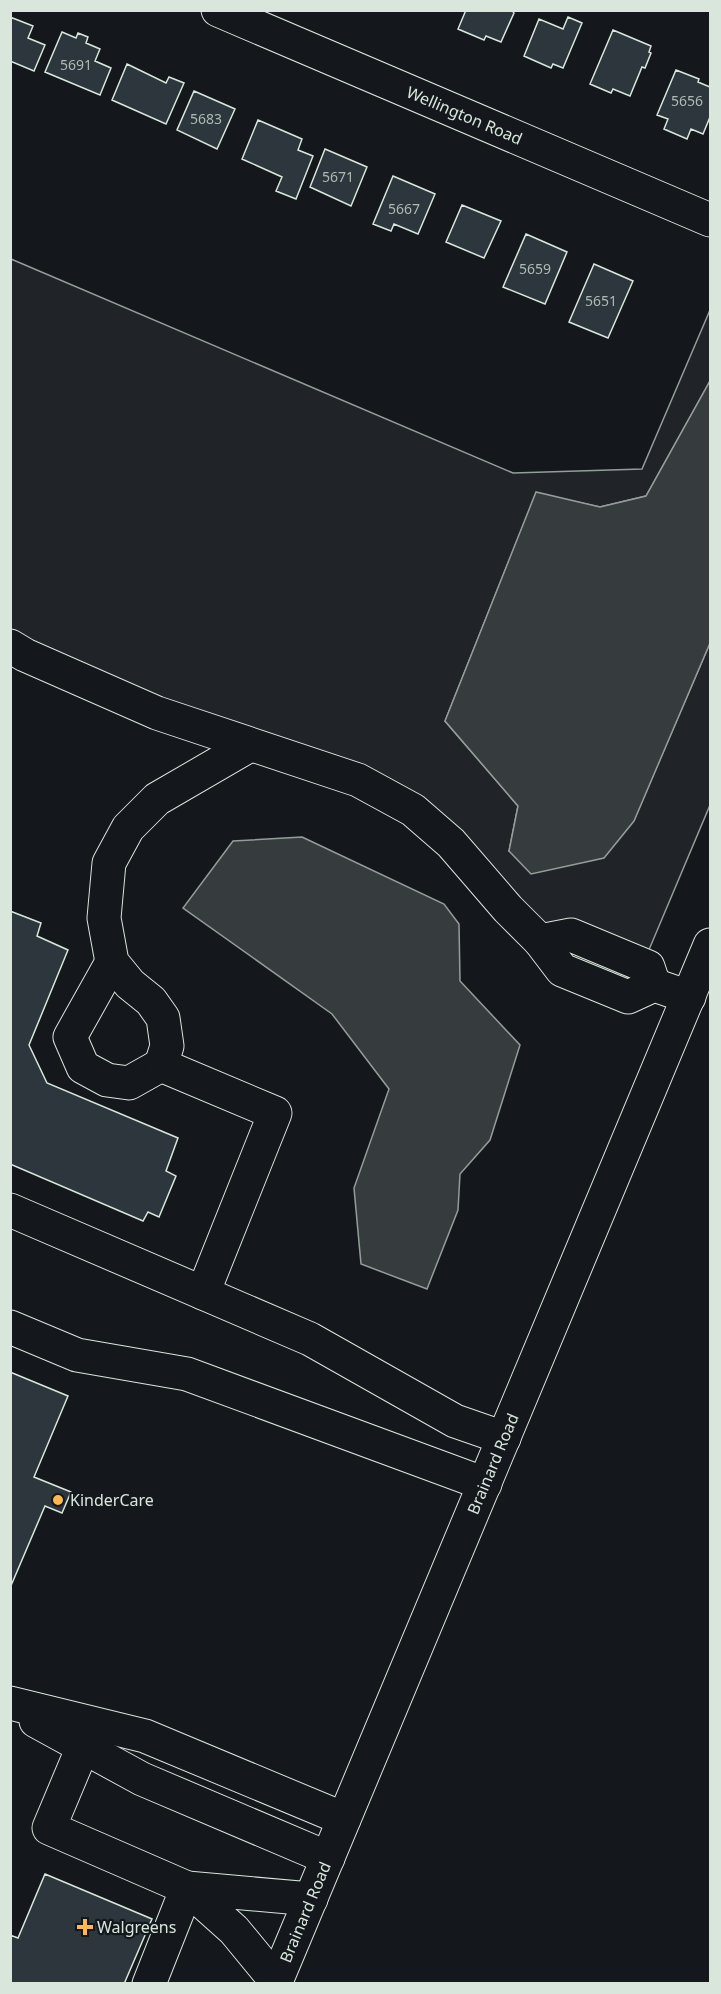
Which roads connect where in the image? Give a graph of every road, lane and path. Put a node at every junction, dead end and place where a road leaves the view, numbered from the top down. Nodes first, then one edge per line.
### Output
1 (218, 10) edge
2 (711, 220) edge
3 (12, 650) edge
4 (250, 745) junction
5 (711, 945) edge
6 (112, 962) junction
7 (689, 997) junction
8 (161, 1065) junction
9 (10, 1210) edge
10 (203, 1293) junction
11 (10, 1327) edge
12 (504, 1438) junction
13 (485, 1484) junction
14 (10, 1705) edge
15 (83, 1747) junction
16 (344, 1820) junction
17 (328, 1858) junction
18 (187, 1888) junction
19 (311, 1899) junction
20 (276, 1982) edge
21 (149, 1983) edge

1 - 2 main road, Wellington Road
3 - 4 main road
4 - 6 main road
4 - 7 main road
5 - 7 main road, Brainard Road
6 - 8 main road
6 - 8 main road
7 - 12 main road, Brainard Road
8 - 10 main road
9 - 10 main road
10 - 12 main road
11 - 13 main road
12 - 13 main road, Brainard Road
13 - 16 main road, Brainard Road
14 - 15 main road
14 - 16 main road
15 - 17 main road
15 - 18 main road
16 - 17 main road, Brainard Road
17 - 19 main road, Brainard Road
18 - 19 main road
18 - 20 main road
18 - 21 main road
19 - 20 main road, Brainard Road

